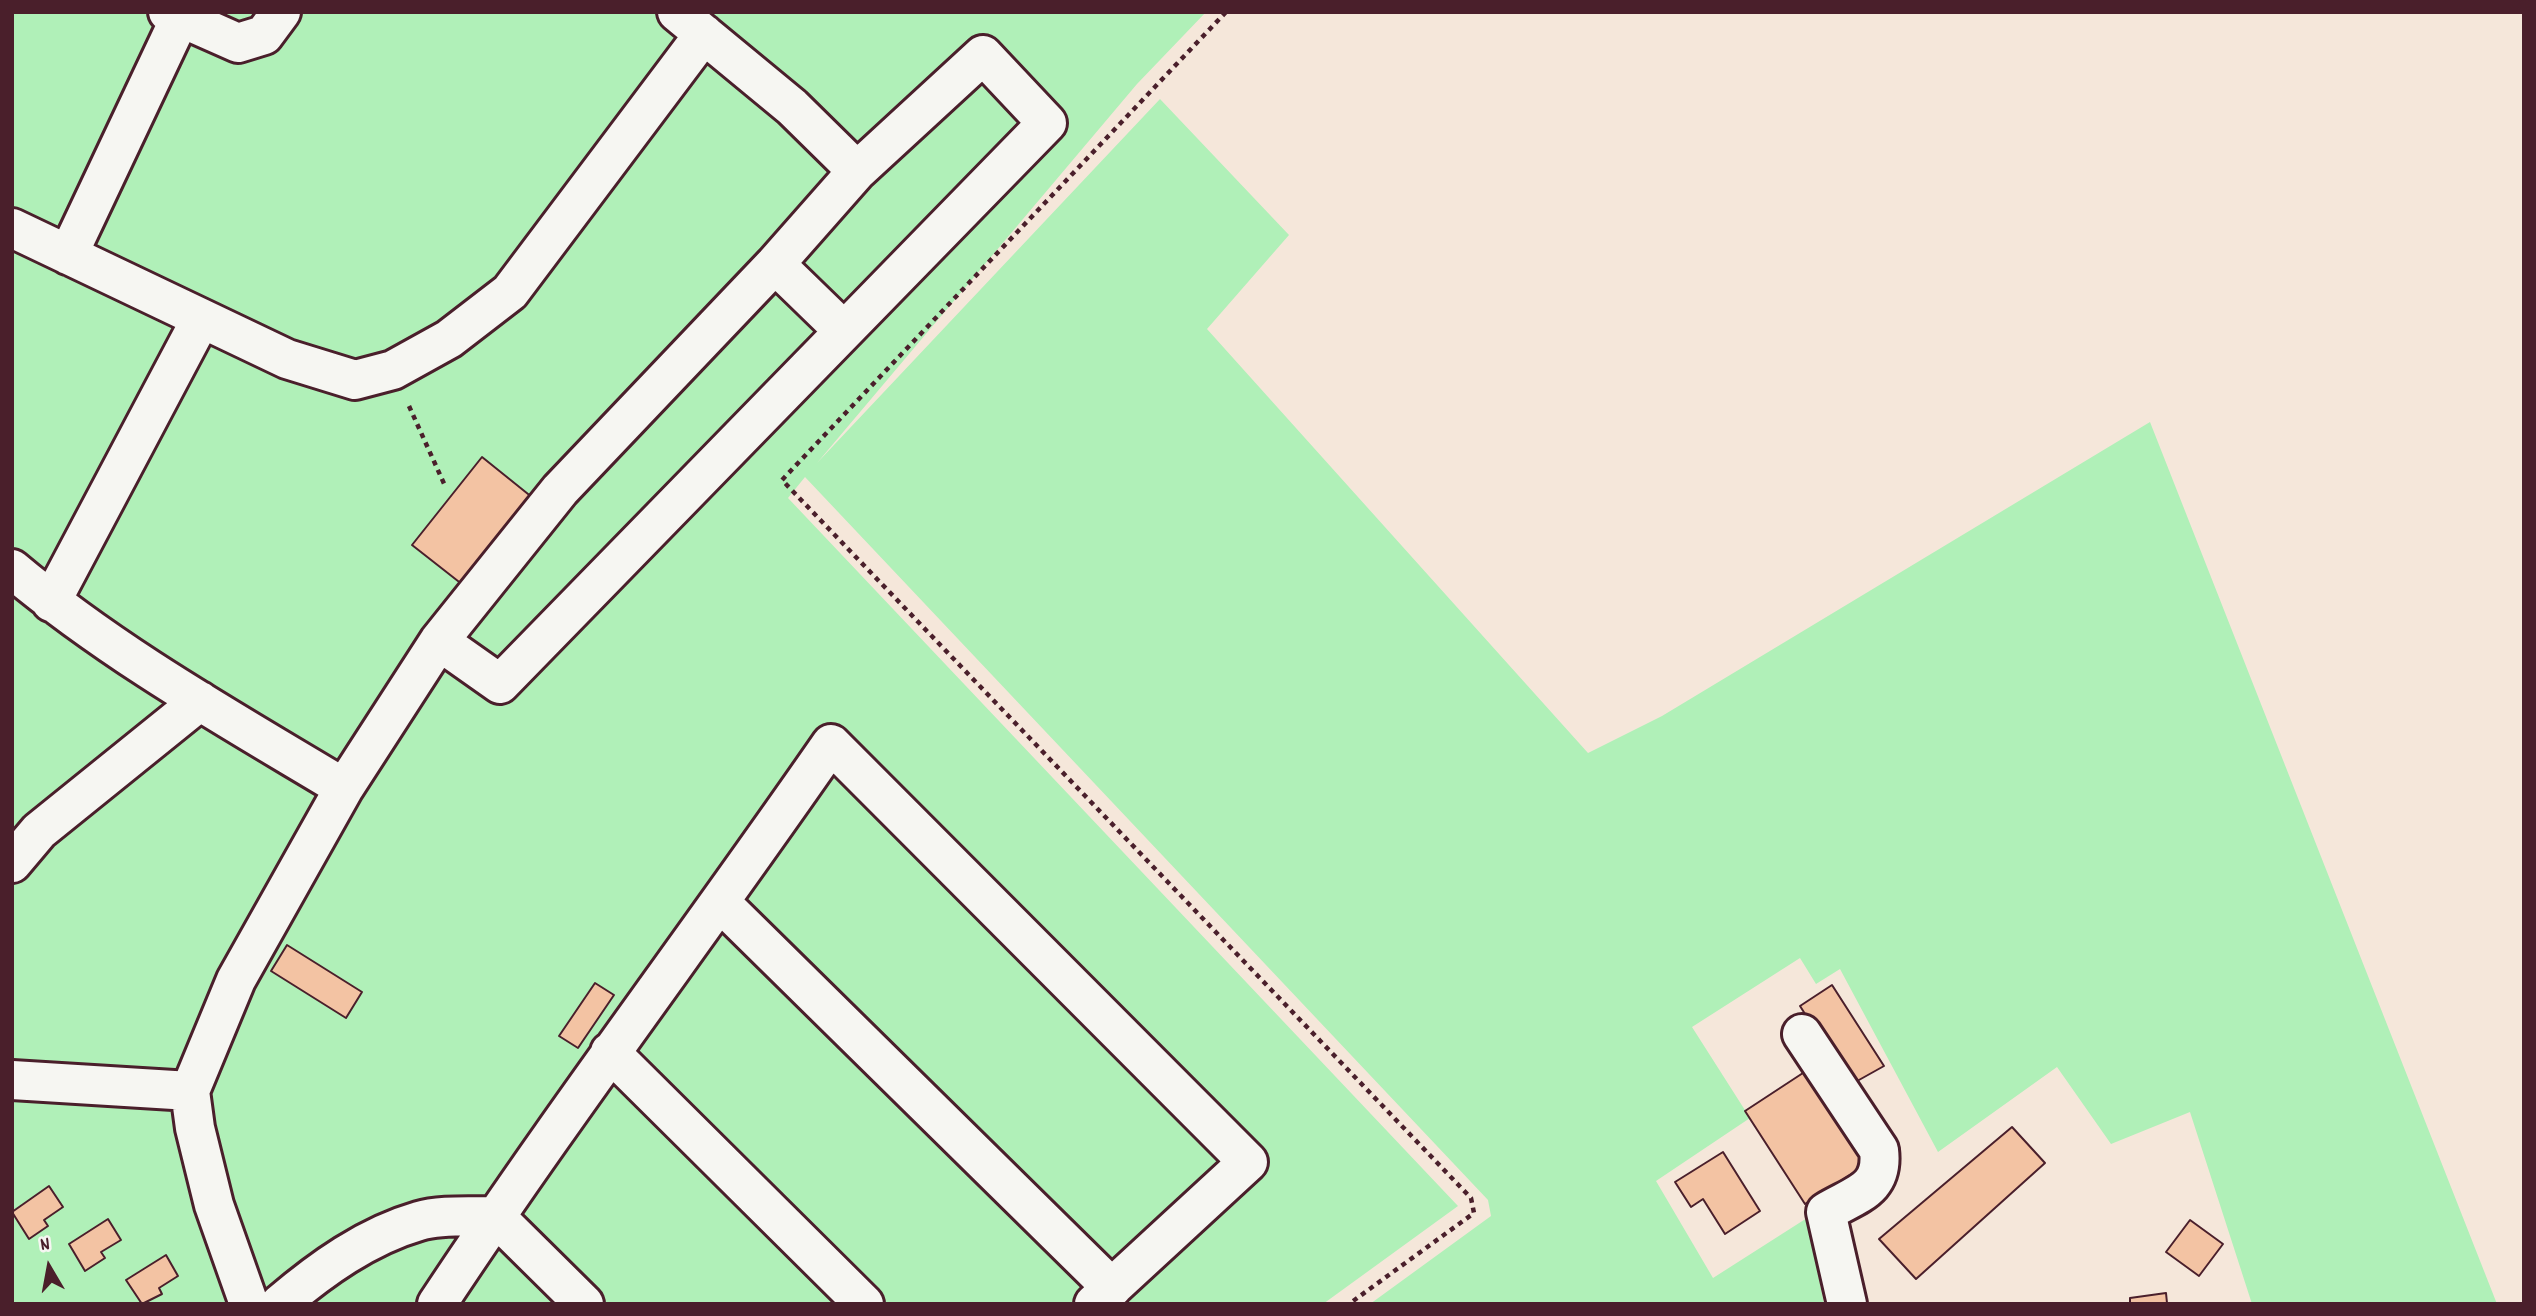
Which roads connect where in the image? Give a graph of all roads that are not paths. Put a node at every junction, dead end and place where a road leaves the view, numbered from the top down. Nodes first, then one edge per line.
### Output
1 (281, 12) edge
2 (174, 15) edge
3 (691, 23) edge
4 (857, 171) junction
5 (12, 228) edge
6 (68, 254) junction
7 (775, 264) junction
8 (201, 319) junction
9 (844, 331) junction
10 (12, 569) edge
11 (51, 602) junction
12 (439, 641) junction
13 (200, 701) junction
14 (344, 788) junction
15 (12, 863) edge
16 (721, 903) junction
17 (1802, 1034) dead end
18 (610, 1052) junction
19 (12, 1080) edge
20 (190, 1091) junction
21 (495, 1216) junction
22 (1103, 1296) edge
23 (249, 1304) edge
24 (280, 1304) edge
25 (438, 1304) edge
26 (584, 1304) edge
27 (864, 1304) edge
28 (1847, 1304) edge

1 - 2 lane
2 - 6 lane
3 - 4 lane
3 - 8 lane
4 - 7 lane
4 - 9 lane
5 - 6 lane
6 - 8 lane
7 - 9 lane
7 - 12 lane
8 - 11 lane
9 - 12 lane
10 - 11 lane
11 - 13 lane
12 - 14 lane
13 - 14 lane
13 - 15 lane
14 - 20 lane
16 - 18 lane
16 - 22 lane
16 - 22 lane
17 - 28 lane
18 - 21 lane
18 - 27 lane
19 - 20 lane
20 - 23 lane
21 - 24 lane
21 - 25 lane
21 - 26 lane

